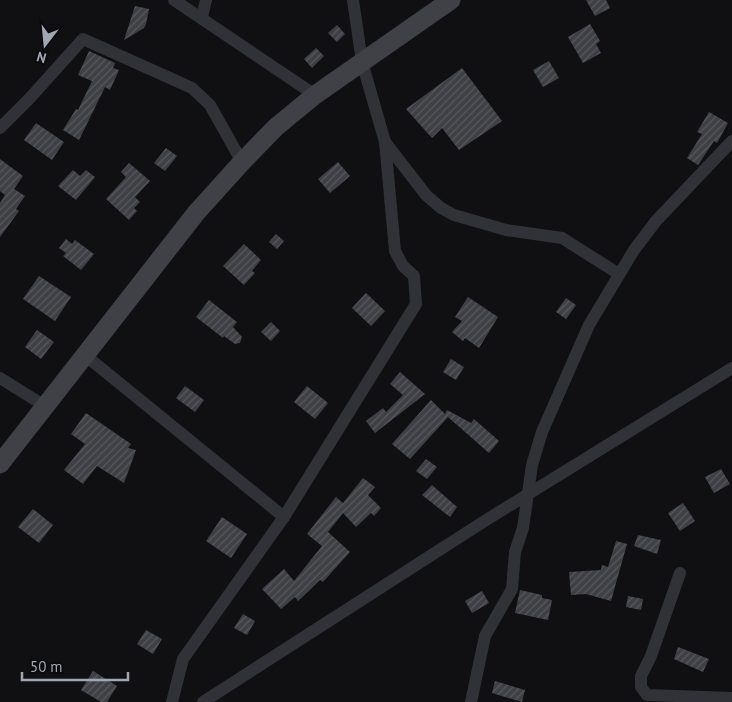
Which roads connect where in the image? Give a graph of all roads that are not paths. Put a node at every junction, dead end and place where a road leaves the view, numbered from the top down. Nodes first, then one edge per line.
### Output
1 (174, 0) edge
2 (206, 0) edge
3 (353, 0) edge
4 (450, 0) edge
5 (202, 17) junction
6 (362, 62) junction
7 (314, 95) junction
8 (0, 128) edge
9 (732, 140) edge
10 (385, 142) junction
11 (242, 162) junction
12 (619, 274) junction
13 (86, 356) junction
14 (732, 368) edge
15 (0, 378) edge
16 (45, 406) junction
17 (0, 464) edge
18 (526, 495) junction
19 (284, 517) junction
20 (680, 573) dead end
21 (732, 698) edge
22 (172, 702) edge
23 (203, 702) edge
24 (471, 702) edge

1 - 5 street
2 - 5 street
3 - 6 street
4 - 6 street
5 - 7 street
6 - 7 street
6 - 10 street
7 - 11 street
8 - 11 street
9 - 12 street
10 - 12 street
10 - 19 street
11 - 13 street
12 - 18 street
13 - 16 street
13 - 19 street
14 - 18 street
15 - 16 street
16 - 17 street
18 - 23 street
18 - 24 street
19 - 22 street
20 - 21 street

